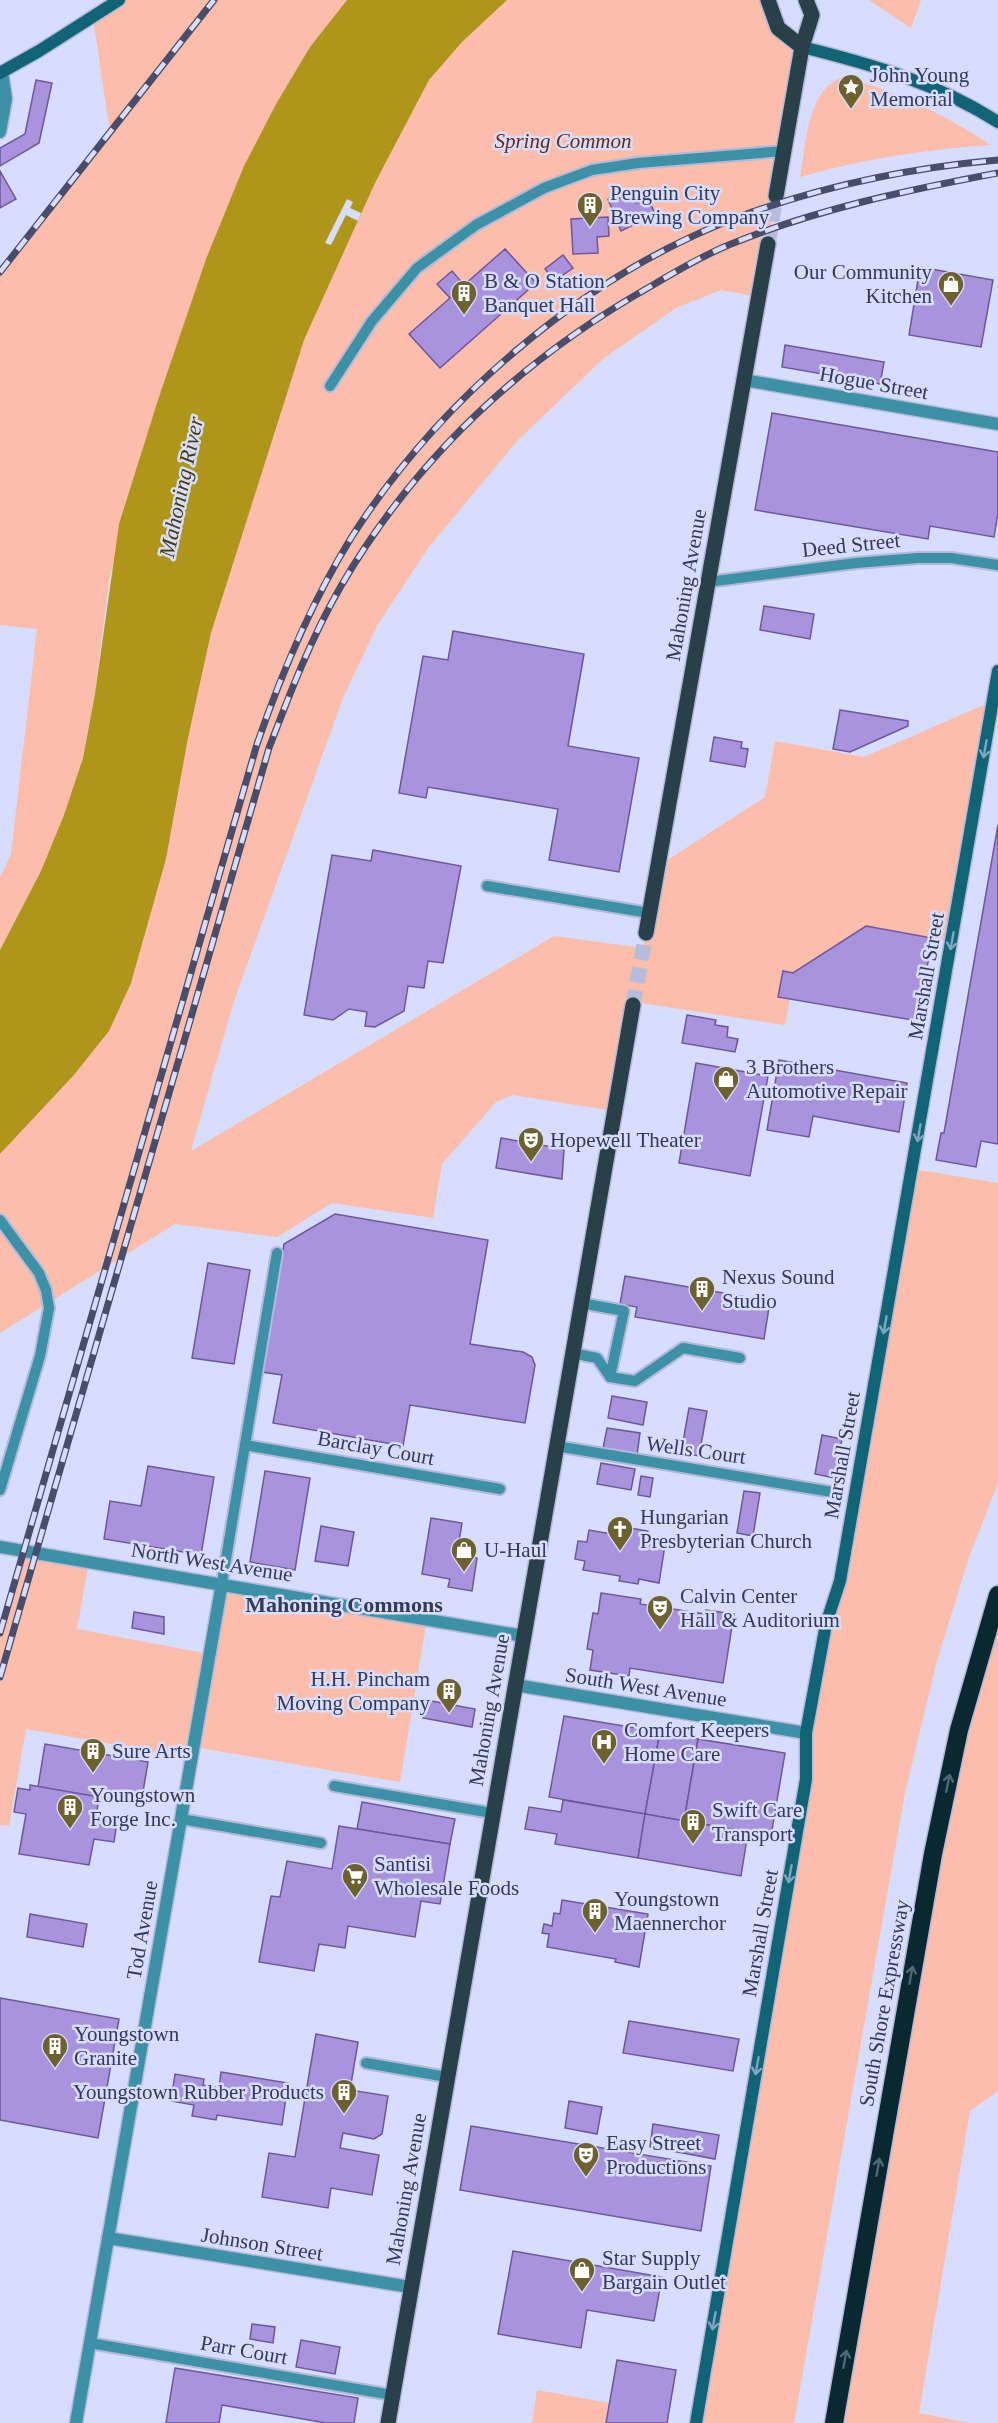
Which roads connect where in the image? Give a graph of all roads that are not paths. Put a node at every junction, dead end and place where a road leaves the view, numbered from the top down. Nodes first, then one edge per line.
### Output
1 (119, 0) edge
2 (768, 0) edge
3 (806, 0) edge
4 (802, 47) junction
5 (1, 72) edge
6 (998, 122) edge
7 (0, 132) edge
8 (784, 151) junction
9 (776, 196) tunnel mouth
10 (768, 244) tunnel mouth
11 (744, 380) junction
12 (330, 386) dead end
13 (998, 424) edge
14 (998, 565) edge
15 (708, 582) junction
16 (998, 671) edge
17 (487, 886) dead end
18 (649, 913) junction
19 (646, 933) tunnel mouth
20 (633, 1005) tunnel mouth
21 (0, 1220) edge
22 (277, 1253) dead end
23 (581, 1304) junction
24 (572, 1353) junction
25 (740, 1358) dead end
26 (610, 1377) junction
27 (245, 1444) junction
28 (556, 1446) junction
29 (500, 1489) dead end
30 (0, 1490) edge
31 (832, 1492) dead end
32 (0, 1547) edge
33 (222, 1583) junction
34 (998, 1594) edge
35 (523, 1636) junction
36 (515, 1685) junction
37 (806, 1733) junction
38 (334, 1786) dead end
39 (492, 1813) junction
40 (181, 1819) junction
41 (321, 1843) dead end
42 (366, 2063) dead end
43 (447, 2077) junction
44 (108, 2238) junction
45 (410, 2287) junction
46 (90, 2343) junction
47 (392, 2395) junction
48 (76, 2423) edge
49 (388, 2423) edge
50 (696, 2423) edge
51 (834, 2423) edge

1 - 5 street
2 - 4 main road
3 - 4 main road
4 - 6 street
4 - 8 main road
5 - 7 street
8 - 9 main road
8 - 12 lane
10 - 11 main road, Mahoning Avenue
11 - 13 street, Hogue Street
11 - 15 main road, Mahoning Avenue
14 - 15 lane, Deed Street
15 - 18 main road, Mahoning Avenue
16 -> 37 street, Marshall Street
17 - 18 lane
18 - 19 main road, Mahoning Avenue
20 - 23 main road, Mahoning Avenue
21 - 30 lane
22 - 27 lane, Tod Avenue
23 - 24 main road, Mahoning Avenue
23 - 26 lane
24 - 26 lane
24 - 28 main road, Mahoning Avenue
25 - 26 lane
27 - 29 lane, Barclay Court
27 - 33 lane, Tod Avenue
28 - 31 lane, Wells Court
28 - 35 main road, Mahoning Avenue
32 - 33 street, North West Avenue
33 - 35 street, North West Avenue
33 - 40 street, Tod Avenue
51 -> 34 highway, South Shore Expressway
35 - 36 main road, Mahoning Avenue
36 - 37 street, South West Avenue
36 - 39 main road, Mahoning Avenue
37 -> 50 street, Marshall Street
38 - 39 lane
39 - 43 main road, Mahoning Avenue
40 - 41 lane
40 - 44 street, Tod Avenue
42 - 43 lane
43 - 45 main road, Mahoning Avenue
44 - 45 street, Johnson Street
44 - 46 street, Tod Avenue
45 - 47 main road, Mahoning Avenue
46 - 47 lane, Parr Court
46 - 48 street, Tod Avenue
47 - 49 main road, Mahoning Avenue

